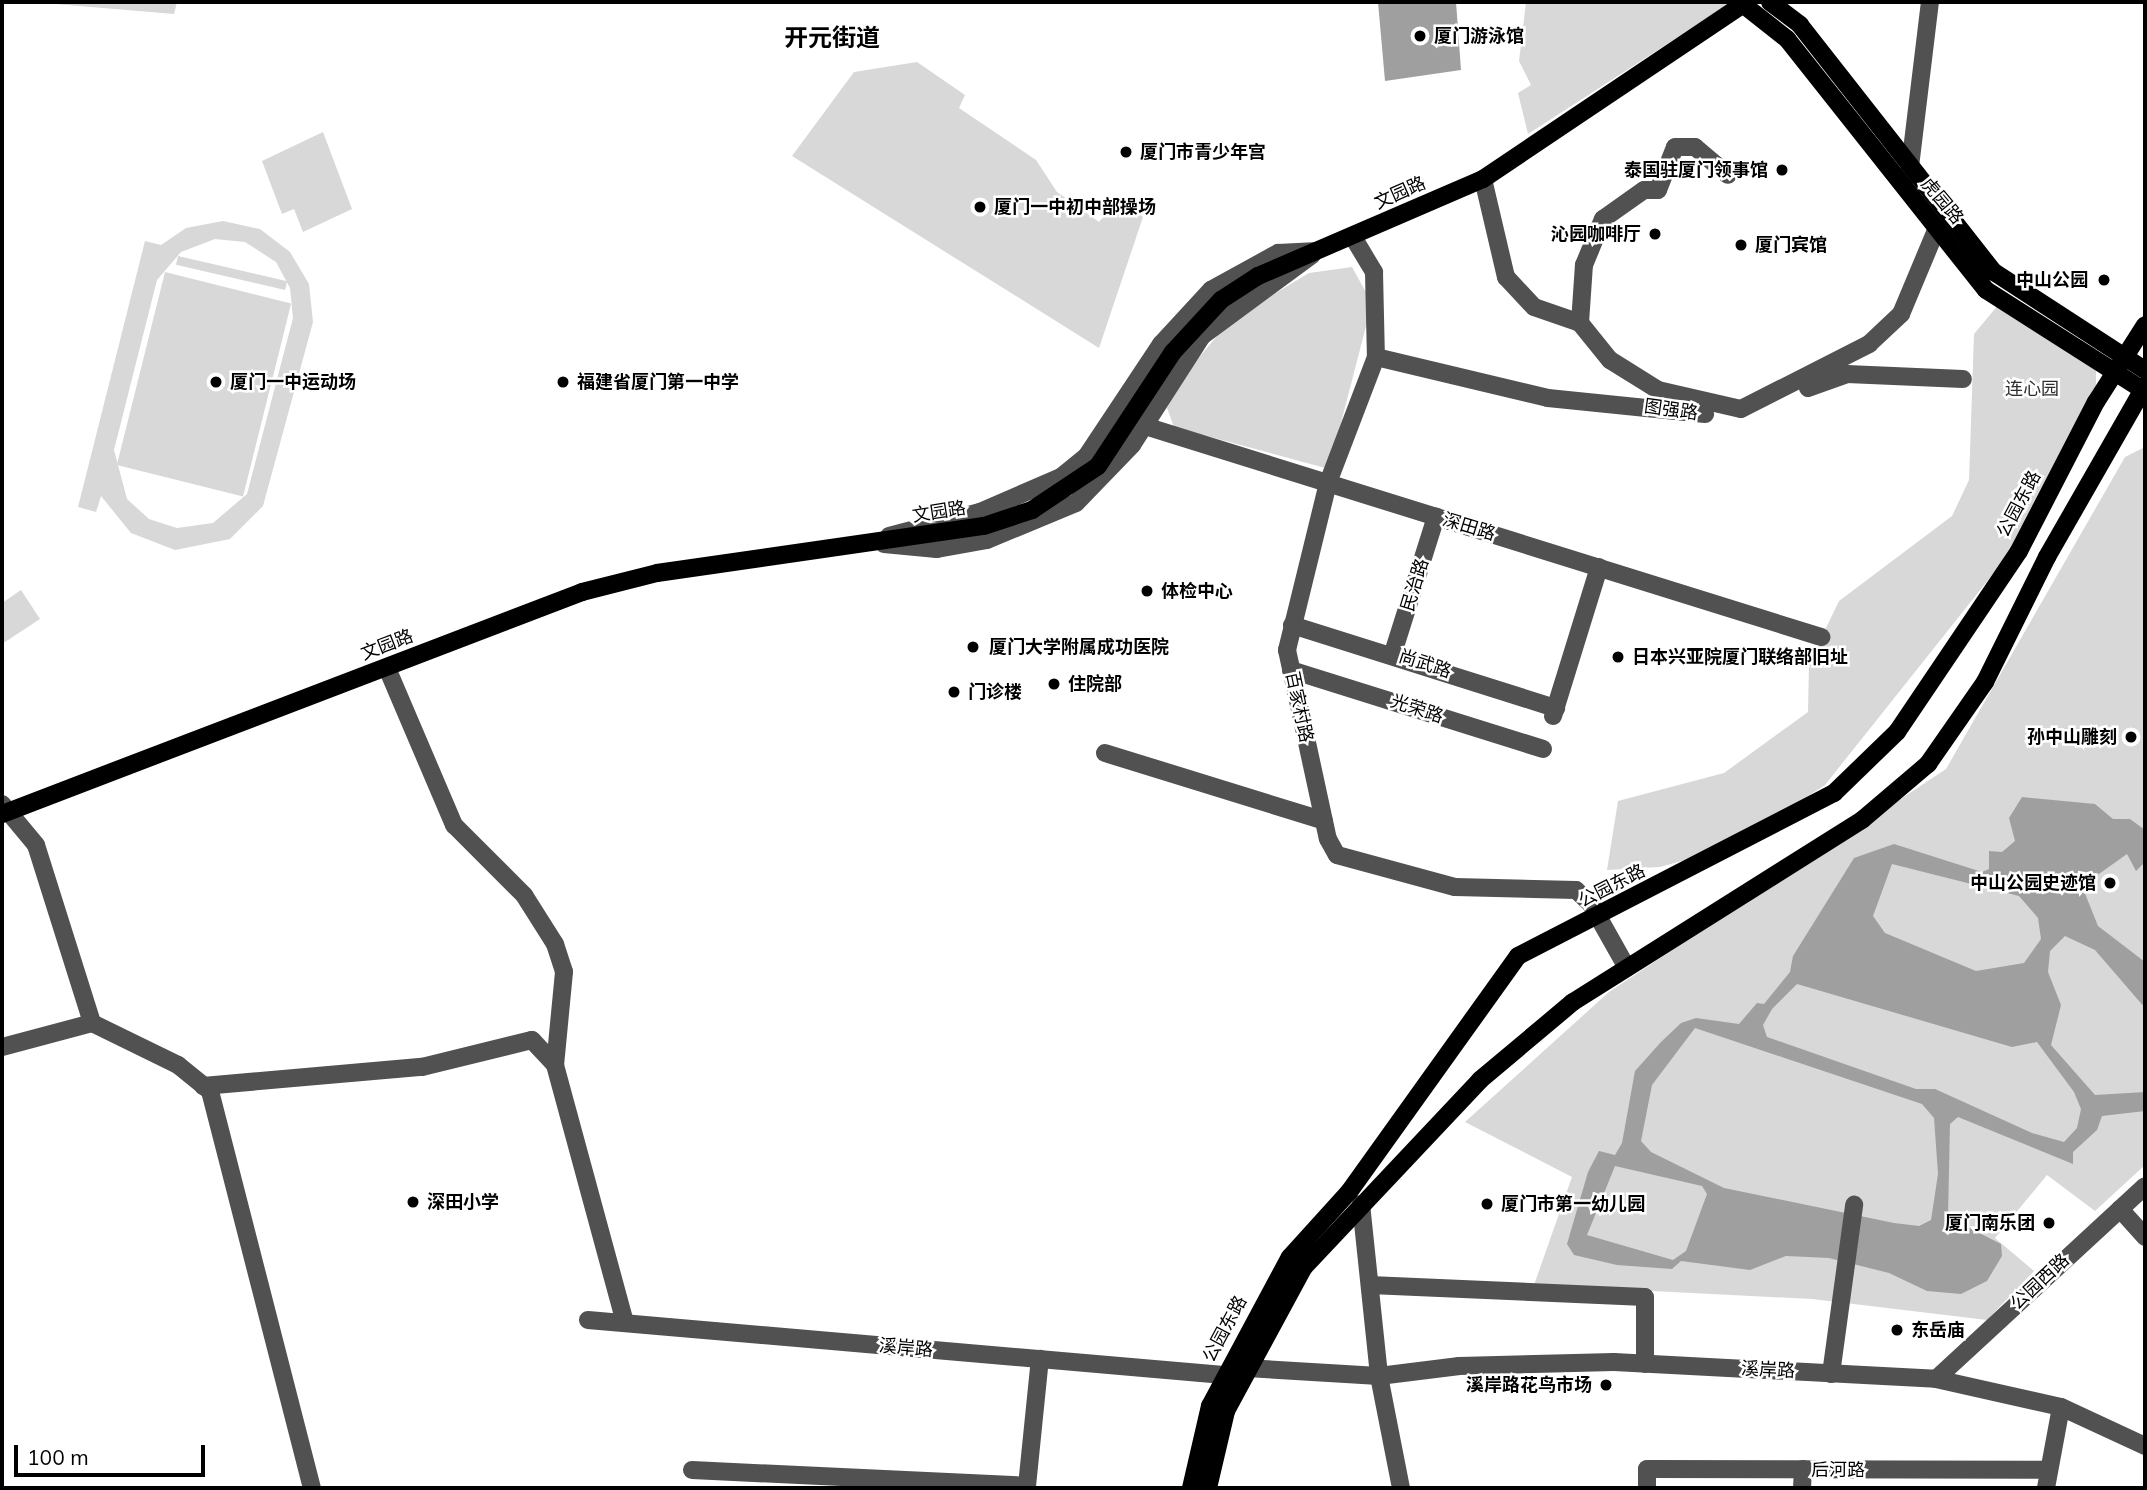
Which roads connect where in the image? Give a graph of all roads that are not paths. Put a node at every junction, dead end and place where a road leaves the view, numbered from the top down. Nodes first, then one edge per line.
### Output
1 (1770, 2) edge
2 (1930, 2) edge
3 (1743, 3) edge
4 (1910, 169) junction
5 (1728, 174) dead end
6 (1483, 179) junction
7 (1907, 193) junction
8 (1937, 228) junction
9 (1353, 237) junction
10 (1317, 251) junction
11 (1580, 323) junction
12 (2145, 325) edge
13 (1376, 356) junction
14 (2127, 358) junction
15 (2145, 370) edge
16 (2116, 374) junction
17 (1963, 379) dead end
18 (2144, 389) edge
19 (1116, 417) junction
20 (1145, 425) junction
21 (1328, 483) junction
22 (1436, 517) junction
23 (870, 543) junction
24 (1599, 567) junction
25 (1292, 625) junction
26 (1821, 637) dead end
27 (1393, 653) junction
28 (387, 668) junction
29 (1291, 670) junction
30 (1543, 749) dead end
31 (1105, 753) dead end
32 (4, 810) edge
33 (1325, 821) junction
34 (1598, 918) junction
35 (1627, 968) junction
36 (92, 1023) junction
37 (2, 1047) edge
38 (555, 1065) junction
39 (203, 1086) junction
40 (2145, 1185) edge
41 (1361, 1204) junction
42 (1854, 1205) dead end
43 (2120, 1209) junction
44 (2145, 1237) edge
45 (1370, 1285) junction
46 (588, 1320) dead end
47 (625, 1323) junction
48 (1040, 1359) junction
49 (1646, 1364) junction
50 (1247, 1368) junction
51 (1831, 1374) junction
52 (1224, 1375) junction
53 (1379, 1376) junction
54 (1936, 1380) junction
55 (2061, 1407) junction
56 (2145, 1446) edge
57 (1803, 1469) junction
58 (692, 1470) dead end
59 (2047, 1479) edge
60 (312, 1488) edge
61 (1191, 1488) edge
62 (1209, 1488) edge
63 (1401, 1488) edge
64 (1647, 1488) edge
65 (1802, 1488) edge

1 - 4 main road, 虎园路
2 - 4 street
3 - 6 main road, 文园路
3 - 7 main road, 虎园路
4 - 7 street
4 - 14 main road, 虎园路
5 - 11 street
6 - 9 main road, 文园路
6 - 11 street
7 - 8 main road, 虎园路
8 - 11 street
8 - 16 main road, 虎园路
9 - 10 main road, 文园路
9 - 13 street, 百家村路
10 - 19 street
10 - 20 street
10 - 23 main road, 文园路
12 - 14 main road, 公园东路
13 - 17 street, 图强路
13 - 21 street, 百家村路
14 - 15 main road, 虎园路
14 - 16 main road, 公园东路
16 - 18 main road, 虎园路
16 - 34 main road, 公园东路
18 - 35 main road, 公园东路
19 - 20 street, 深田路
19 - 23 street
20 - 21 street, 深田路
20 - 23 street
21 - 22 street, 深田路
21 - 25 street, 百家村路
22 - 24 street, 深田路
22 - 27 street, 民治路
23 - 28 main road, 文园路
24 - 26 street, 深田路
24 - 27 street, 尚武路
25 - 27 street, 尚武路
25 - 29 street, 百家村路
28 - 32 main road, 文园路
28 - 38 street
29 - 30 street, 光荣路
29 - 33 street, 百家村路
31 - 33 street
32 - 36 street
33 - 34 street, 百家村路
34 - 35 street, 百家村路
34 - 52 main road, 公园东路
35 - 41 main road, 公园东路
36 - 37 street
36 - 39 street
38 - 39 street
38 - 47 street
39 - 60 street
40 - 43 street, 公园西路
41 - 45 street
41 - 50 main road, 公园东路
42 - 51 street
43 - 44 street
43 - 54 street, 公园西路
45 - 49 street
45 - 53 street
46 - 47 street, 溪岸路
47 - 48 street, 溪岸路
48 - 52 street, 溪岸路
48 - 58 street
49 - 51 street, 溪岸路
49 - 53 street, 溪岸路
50 - 53 street, 溪岸路
50 - 62 main road, 公园东路
51 - 54 street, 溪岸路
52 - 61 main road, 公园东路
53 - 63 street
54 - 55 street, 溪岸路
55 - 56 street, 溪岸路
55 - 59 street
57 - 59 street, 后河路
57 - 64 street, 后河路
57 - 65 street

